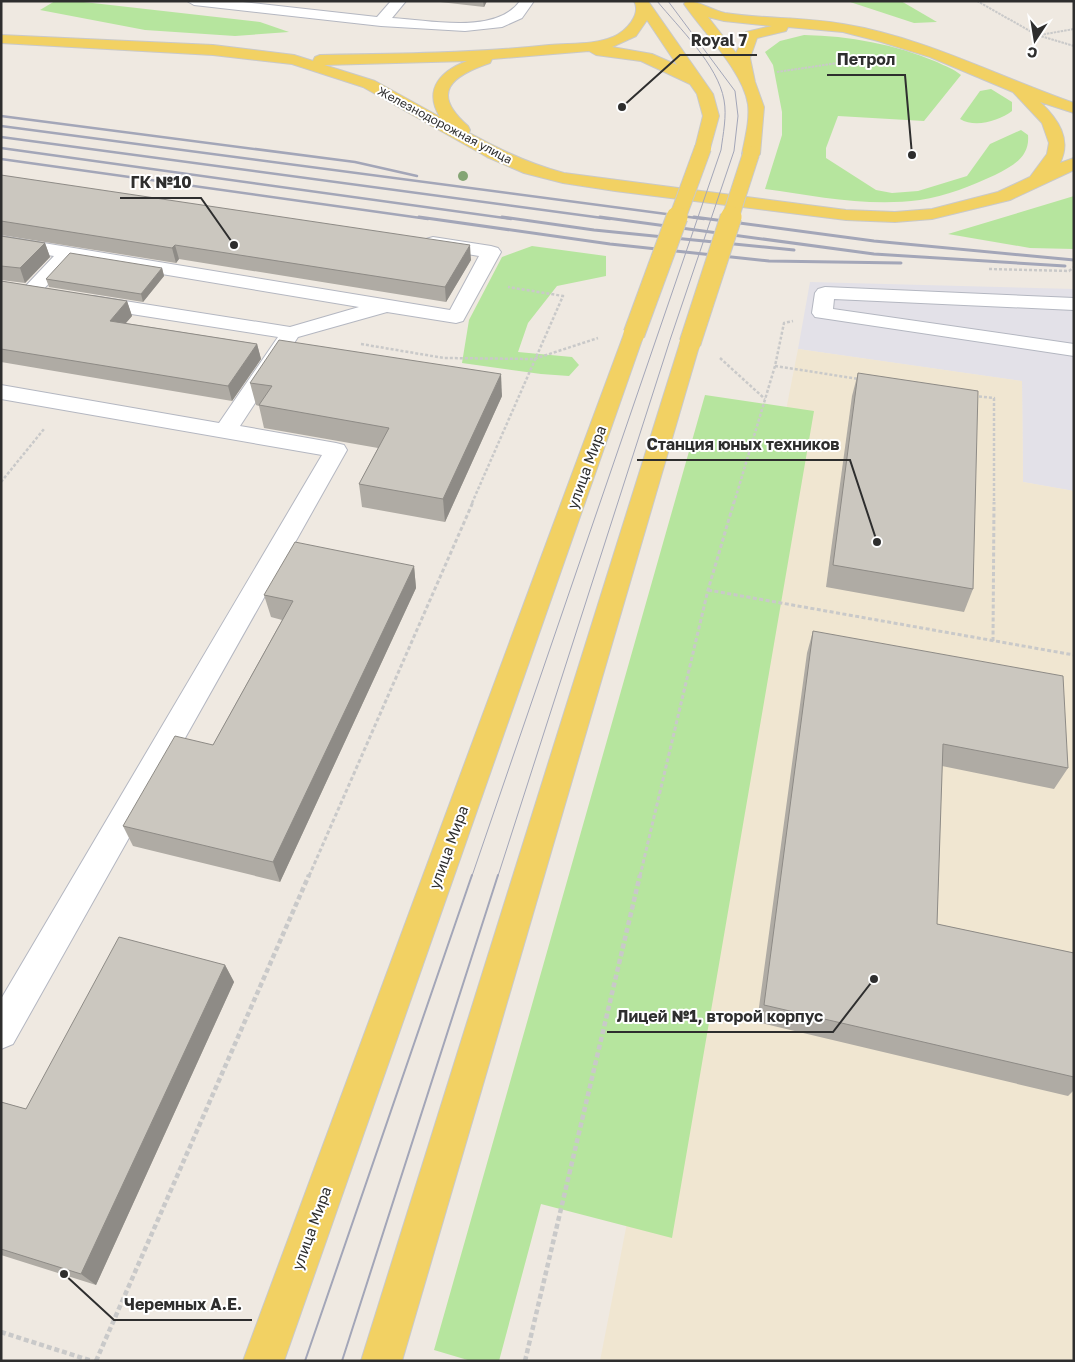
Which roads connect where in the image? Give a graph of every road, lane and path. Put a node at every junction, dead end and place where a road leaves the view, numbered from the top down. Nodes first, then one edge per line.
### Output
1 (194, 1) edge
2 (399, 1) edge
3 (527, 1) edge
4 (977, 1) edge
5 (642, 3) edge
6 (690, 3) edge
7 (381, 22) junction
8 (843, 28) junction
9 (1074, 29) edge
10 (1037, 35) junction
11 (1, 39) edge
12 (1074, 46) edge
13 (568, 48) junction
14 (508, 54) junction
15 (294, 60) junction
16 (867, 62) dead end
17 (773, 73) dead end
18 (747, 82) junction
19 (699, 85) junction
20 (1013, 87) junction
21 (1074, 108) edge
22 (493, 153) junction
23 (1074, 163) edge
24 (1034, 181) junction
25 (413, 240) edge
26 (1, 242) edge
27 (68, 253) junction
28 (475, 282) junction
29 (30, 292) edge
30 (79, 300) edge
31 (1074, 304) edge
32 (386, 305) junction
33 (822, 313) junction
34 (291, 333) junction
35 (599, 338) dead end
36 (358, 344) dead end
37 (702, 348) junction
38 (1074, 350) edge
39 (534, 359) junction
40 (775, 366) junction
41 (861, 379) edge
42 (1, 392) edge
43 (965, 394) edge
44 (765, 399) junction
45 (65, 403) junction
46 (225, 431) junction
47 (1, 482) edge
48 (708, 590) junction
49 (993, 641) junction
50 (1074, 655) edge
51 (1, 1032) edge
52 (1, 1332) edge
53 (92, 1361) edge
54 (96, 1361) edge
55 (262, 1361) edge
56 (381, 1361) edge
57 (525, 1361) edge

1 - 7 street
2 - 7 street
3 - 7 street
4 - 10 path
5 - 13 main road
5 - 19 main road, улица Мира
6 - 8 main road
6 - 18 main road
8 - 18 main road
8 - 20 main road
9 - 10 path
10 - 12 path
11 - 15 main road, Железнодорожная улица
13 - 14 main road
13 - 19 main road
14 - 15 main road
14 - 22 main road
15 - 22 main road, Железнодорожная улица
16 - 17 path
18 - 37 main road, bridge
19 - 55 main road, улица Мира, bridge
20 - 21 main road
20 - 24 main road
22 - 24 main road, Железнодорожная улица
23 - 24 main road
25 - 28 street
26 - 27 street
27 - 29 street
27 - 32 street
28 - 32 street
28 - 39 path
30 - 34 street
31 - 33 street
32 - 34 street
33 - 38 street
33 - 40 path
34 - 46 street
35 - 39 path
36 - 39 path
37 - 44 path
37 - 56 main road
39 - 54 path
40 - 41 path
40 - 44 path
42 - 45 street
43 - 49 path
44 - 48 path
45 - 46 street
45 - 47 path
46 - 51 street
48 - 49 path
48 - 57 path
49 - 50 path
52 - 53 path

